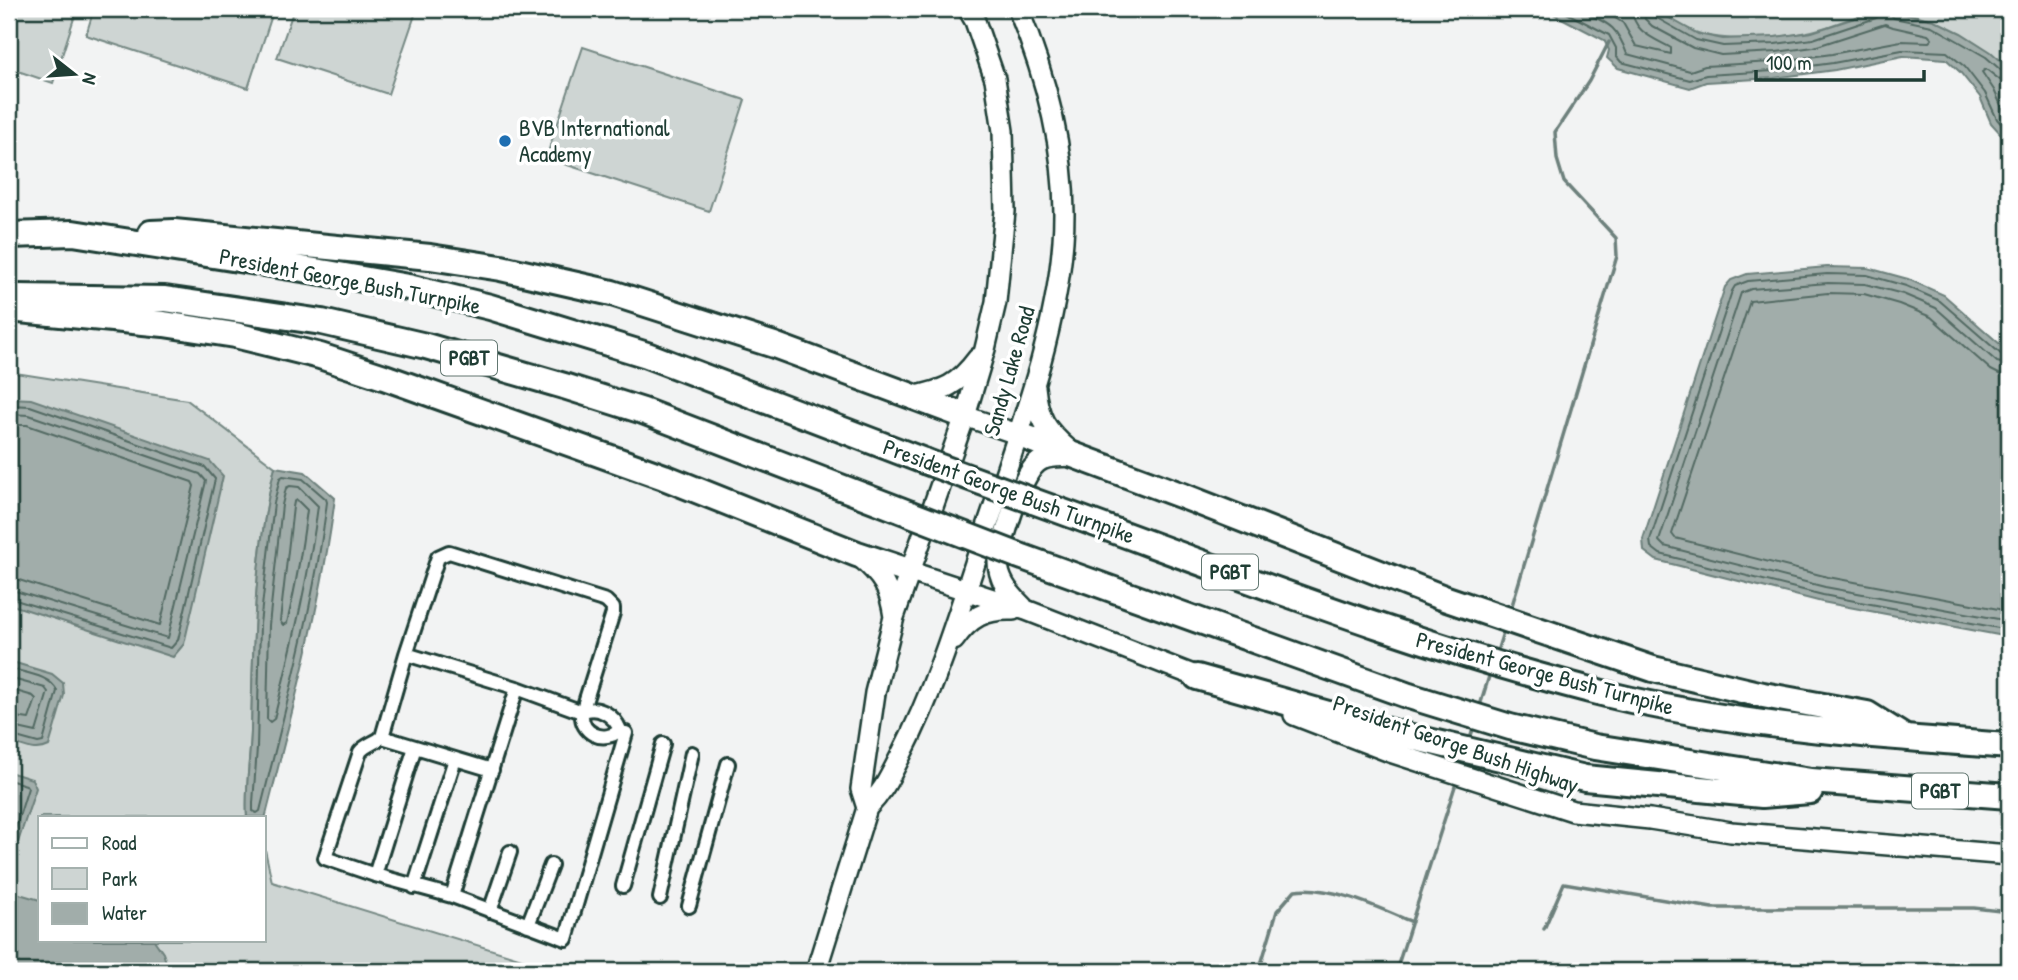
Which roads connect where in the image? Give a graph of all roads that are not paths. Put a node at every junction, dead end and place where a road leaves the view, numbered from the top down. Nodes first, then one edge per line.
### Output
1 (968, 9) edge
2 (1018, 9) edge
3 (73, 233) junction
4 (9, 235) edge
5 (9, 297) edge
6 (9, 309) edge
7 (985, 349) junction
8 (1035, 386) junction
9 (912, 397) junction
10 (965, 416) junction
11 (1017, 434) junction
12 (1075, 456) junction
13 (857, 554) junction
14 (911, 572) junction
15 (966, 590) junction
16 (1026, 610) junction
17 (894, 617) junction
18 (406, 654) junction
19 (943, 656) junction
20 (1197, 677) joint
21 (517, 688) junction
22 (626, 733) dead end
23 (382, 737) junction
24 (1905, 738) junction
25 (1394, 743) junction
26 (663, 744) dead end
27 (2009, 746) edge
28 (415, 747) junction
29 (692, 753) dead end
30 (455, 759) junction
31 (728, 764) dead end
32 (492, 769) junction
33 (1870, 786) junction
34 (2009, 796) edge
35 (867, 808) junction
36 (510, 852) dead end
37 (2009, 855) edge
38 (551, 865) dead end
39 (375, 875) junction
40 (623, 886) dead end
41 (414, 887) junction
42 (452, 896) junction
43 (660, 898) dead end
44 (689, 906) dead end
45 (490, 911) junction
46 (528, 925) junction
47 (816, 971) edge

1 - 7 main road, Sandy Lake Road
2 - 8 main road, Sandy Lake Road
3 - 4 highway, President George Bush Turnpike / PGBT
3 - 9 highway
3 - 24 highway, President George Bush Turnpike / PGBT, bridge
5 - 33 highway, President George Bush Turnpike / PGBT, bridge
6 - 13 highway
7 - 9 main road
7 - 10 main road, Sandy Lake Road
8 - 11 main road, Sandy Lake Road
8 - 12 main road
9 - 10 highway
10 - 11 main road
10 - 14 main road, Sandy Lake Road
11 - 12 highway
11 - 15 main road, Sandy Lake Road
12 - 16 main road
12 - 24 highway
13 - 14 highway
13 - 17 main road
14 - 15 main road
14 - 17 main road, Sandy Lake Road
15 - 16 main road
15 - 19 main road, Sandy Lake Road
16 - 19 main road
16 - 20 main road
17 - 35 main road, Sandy Lake Road
18 - 21 street
18 - 21 street
18 - 23 street
19 - 35 main road, Sandy Lake Road
20 - 25 highway
21 - 32 street
22 - 46 street
23 - 28 street
23 - 39 street
24 - 27 highway, President George Bush Turnpike / PGBT
25 - 33 highway
25 - 37 main road, President George Bush Highway
26 - 40 street
28 - 30 street
28 - 39 street
29 - 43 street
30 - 32 street
30 - 41 street
31 - 44 street
32 - 42 street
33 - 34 highway, President George Bush Turnpike / PGBT
35 - 47 main road, Sandy Lake Road
36 - 45 street
38 - 46 street
39 - 41 street
41 - 42 street
42 - 45 street
45 - 46 street

